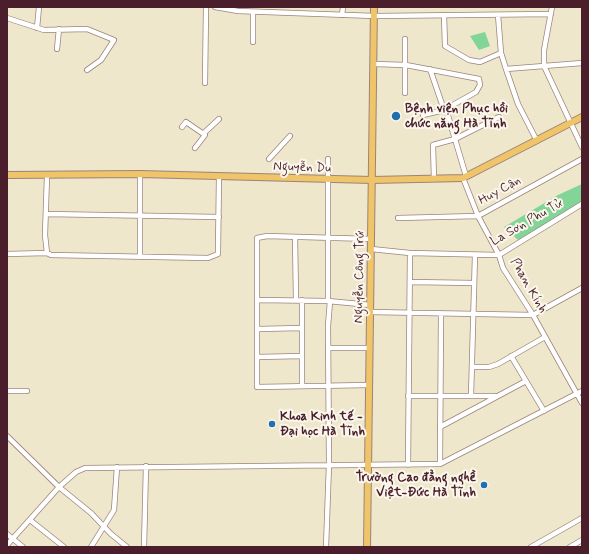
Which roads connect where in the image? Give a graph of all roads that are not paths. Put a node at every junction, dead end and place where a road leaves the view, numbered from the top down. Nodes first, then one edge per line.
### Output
1 (39, 7) edge
2 (206, 7) edge
3 (215, 7) edge
4 (343, 7) edge
5 (374, 7) edge
6 (552, 7) edge
7 (253, 12) junction
8 (551, 14) junction
9 (342, 15) junction
10 (444, 15) junction
11 (498, 15) junction
12 (375, 16) junction
13 (7, 18) edge
14 (37, 28) junction
15 (58, 29) junction
16 (405, 39) dead end
17 (253, 42) dead end
18 (57, 49) dead end
19 (502, 53) junction
20 (582, 63) edge
21 (374, 64) junction
22 (406, 65) junction
23 (544, 66) junction
24 (430, 69) junction
25 (506, 69) junction
26 (87, 70) dead end
27 (205, 83) dead end
28 (405, 94) dead end
29 (445, 110) junction
30 (423, 115) dead end
31 (499, 117) dead end
32 (582, 117) edge
33 (219, 120) dead end
34 (569, 123) junction
35 (182, 127) dead end
36 (204, 133) junction
37 (290, 136) dead end
38 (455, 139) junction
39 (536, 141) junction
40 (582, 147) edge
41 (195, 148) dead end
42 (582, 158) edge
43 (269, 159) dead end
44 (328, 159) dead end
45 (140, 174) junction
46 (7, 175) edge
47 (47, 176) junction
48 (220, 177) junction
49 (465, 177) junction
50 (327, 179) junction
51 (434, 179) junction
52 (372, 180) junction
53 (582, 204) edge
54 (46, 214) junction
55 (478, 216) junction
56 (140, 217) junction
57 (219, 217) junction
58 (398, 218) dead end
59 (295, 237) junction
60 (328, 238) junction
61 (371, 239) junction
62 (371, 249) junction
63 (47, 253) junction
64 (410, 253) junction
65 (7, 254) edge
66 (474, 255) junction
67 (499, 255) junction
68 (140, 257) junction
69 (410, 282) junction
70 (474, 283) junction
71 (582, 288) edge
72 (258, 300) junction
73 (296, 300) junction
74 (302, 300) junction
75 (329, 301) junction
76 (370, 308) junction
77 (409, 312) junction
78 (441, 314) junction
79 (473, 314) junction
80 (533, 315) junction
81 (302, 328) junction
82 (258, 329) junction
83 (545, 337) junction
84 (328, 348) junction
85 (370, 348) junction
86 (302, 356) junction
87 (511, 356) junction
88 (258, 357) junction
89 (472, 367) junction
90 (526, 381) junction
91 (302, 385) junction
92 (328, 386) junction
93 (369, 386) junction
94 (7, 391) edge
95 (27, 391) dead end
96 (582, 391) edge
97 (577, 393) junction
98 (408, 396) junction
99 (441, 396) junction
100 (471, 396) junction
101 (497, 396) junction
102 (582, 402) edge
103 (544, 411) junction
104 (440, 427) junction
105 (7, 436) edge
106 (329, 464) junction
107 (368, 464) junction
108 (440, 464) junction
109 (408, 465) junction
110 (146, 466) junction
111 (117, 467) junction
112 (59, 487) junction
113 (582, 518) edge
114 (30, 520) junction
115 (103, 525) junction
116 (7, 534) edge
117 (13, 539) junction
118 (582, 540) edge
119 (7, 545) edge
120 (23, 547) edge
121 (64, 547) edge
122 (91, 547) edge
123 (127, 547) edge
124 (144, 547) edge
125 (326, 547) edge
126 (367, 547) edge
127 (531, 547) edge
128 (570, 547) edge

1 - 14 street
2 - 27 street
3 - 7 street
4 - 9 street
5 - 12 main road, Nguyễn Công Trứ
6 - 8 street
7 - 9 street
7 - 17 street
8 - 11 street
8 - 23 street
9 - 12 street
10 - 11 street
10 - 12 street
10 - 19 street
11 - 19 street
12 - 21 main road, Nguyễn Công Trứ
13 - 14 street
14 - 15 street
15 - 18 street
15 - 26 street
16 - 22 street
19 - 25 street
20 - 23 street
21 - 22 street
21 - 52 main road, Nguyễn Công Trứ
22 - 24 street
22 - 28 street
23 - 25 street
23 - 34 street
24 - 29 street, Phan Kính
24 - 29 street
25 - 39 street
29 - 30 street
29 - 38 street, Phan Kính
31 - 38 street
32 - 34 main road, Nguyễn Du
33 - 36 street
34 - 39 main road, Nguyễn Du
34 - 40 street
35 - 36 street
36 - 41 street
37 - 43 street
38 - 49 street, Phan Kính
38 - 51 street
39 - 49 main road, Nguyễn Du
42 - 55 street, Huy Cận
44 - 50 street
45 - 47 main road, Nguyễn Du
45 - 48 main road, Nguyễn Du
45 - 56 street
46 - 47 main road, Nguyễn Du
47 - 54 street
48 - 50 main road, Nguyễn Du
48 - 57 street
49 - 51 main road, Nguyễn Du
49 - 55 street, Phan Kính
50 - 52 main road, Nguyễn Du
50 - 60 street
51 - 52 main road, Nguyễn Du
52 - 61 main road, Nguyễn Công Trứ
53 - 67 street, La Sơn Phu Tử
54 - 56 street
54 - 63 street
55 - 58 street, Huy Cận
55 - 67 street, Phan Kính
56 - 57 street
56 - 68 street
57 - 68 street
59 - 60 street
59 - 72 street
59 - 73 street
60 - 61 street
60 - 75 street
61 - 62 main road, Nguyễn Công Trứ
62 - 64 street, La Sơn Phu Tử
62 - 76 main road, Nguyễn Công Trứ
63 - 65 street
63 - 68 street
64 - 66 street, La Sơn Phu Tử
64 - 69 street
66 - 67 street, La Sơn Phu Tử
66 - 70 street
67 - 80 street, Phan Kính
69 - 70 street
69 - 77 street
70 - 79 street
71 - 80 street
72 - 73 street
72 - 82 street
73 - 74 street
74 - 75 street
74 - 81 street
75 - 76 street
75 - 84 street
76 - 77 street
76 - 85 main road, Nguyễn Công Trứ
77 - 78 street
77 - 98 street
78 - 79 street
78 - 99 street
79 - 80 street
79 - 89 street
80 - 83 street, Phan Kính
81 - 82 street
81 - 86 street
82 - 88 street
83 - 87 street
83 - 97 street, Phan Kính
84 - 85 street
84 - 92 street
85 - 93 main road, Nguyễn Công Trứ
86 - 88 street
86 - 91 street
87 - 89 street
87 - 90 street
88 - 91 street
89 - 100 street
90 - 101 street
90 - 103 street
91 - 92 street
92 - 93 street
92 - 106 street
93 - 107 main road, Nguyễn Công Trứ
94 - 95 street
96 - 97 street
97 - 102 street, Phan Kính
97 - 103 street
98 - 99 street
98 - 109 street
99 - 100 street
99 - 104 street
100 - 101 street
101 - 104 street
103 - 108 street
104 - 108 street
105 - 112 street
106 - 107 street
106 - 110 street
106 - 125 street
107 - 109 street
107 - 126 main road, Nguyễn Công Trứ
108 - 109 street
110 - 111 street
110 - 124 street
111 - 112 street
111 - 115 street
112 - 114 street
112 - 115 street
113 - 127 street
114 - 117 street
114 - 121 street
115 - 122 street
115 - 123 street
116 - 117 street
117 - 119 street
117 - 120 street
118 - 128 street

